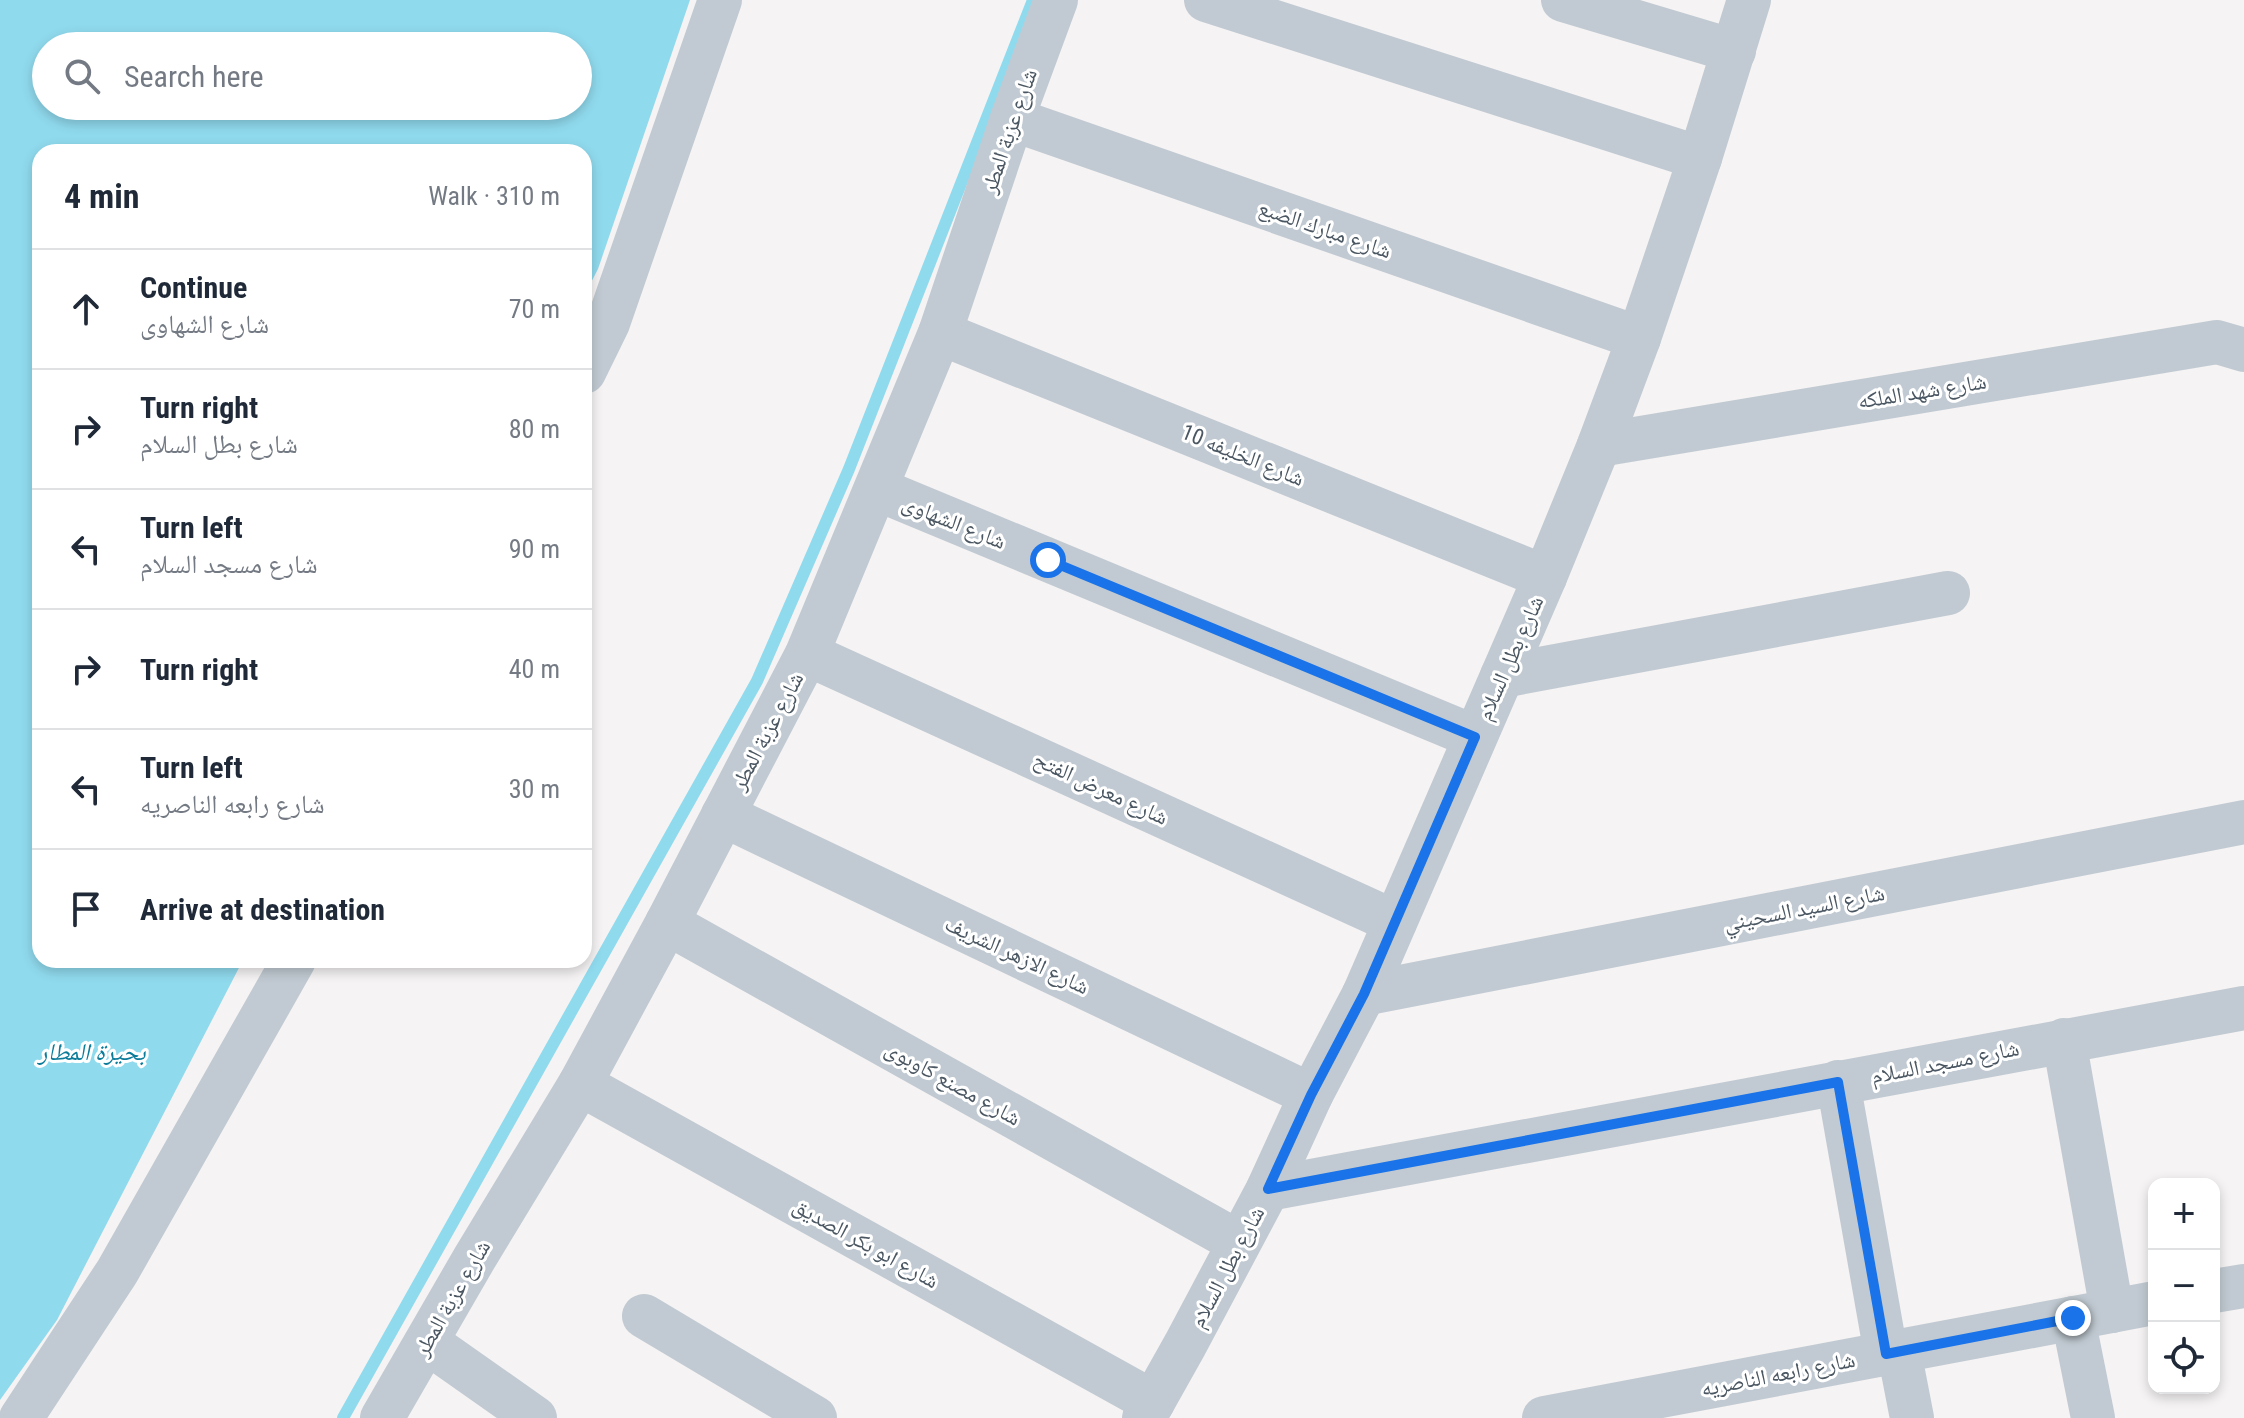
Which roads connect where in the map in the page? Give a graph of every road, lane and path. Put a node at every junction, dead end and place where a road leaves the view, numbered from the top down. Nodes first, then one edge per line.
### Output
1 (720, 0) edge
2 (1056, 0) edge
3 (1206, 0) edge
4 (1563, 0) edge
5 (1749, 0) edge
6 (1734, 51) junction
7 (1012, 119) junction
8 (1700, 158) junction
9 (940, 333) junction
10 (1639, 338) junction
11 (2244, 350) edge
12 (592, 356) edge
13 (1599, 445) junction
14 (877, 489) junction
15 (1545, 577) junction
16 (1948, 593) dead end
17 (807, 654) junction
18 (1502, 676) junction
19 (1475, 737) junction
20 (723, 815) junction
21 (2244, 822) edge
22 (1395, 922) junction
23 (667, 923) junction
24 (289, 968) edge
25 (1364, 994) junction
26 (2244, 1008) edge
27 (2064, 1040) junction
28 (1838, 1082) junction
29 (580, 1084) junction
30 (1311, 1095) junction
31 (1268, 1189) junction
32 (1238, 1242) junction
33 (2244, 1286) edge
34 (2220, 1290) edge
35 (2113, 1311) edge
36 (644, 1316) dead end
37 (427, 1342) junction
38 (1892, 1352) junction
39 (1677, 1406) edge
40 (1148, 1410) edge
41 (21, 1418) edge
42 (382, 1418) edge
43 (535, 1418) edge
44 (815, 1418) edge
45 (1544, 1418) edge
46 (1912, 1418) edge
47 (2093, 1418) edge

1 - 12 street
2 - 7 street, شارع عزبة المطر
3 - 8 street
4 - 6 street
5 - 6 street, شارع بطل السلام
6 - 8 street, شارع بطل السلام
7 - 9 street, شارع عزبة المطر
7 - 10 street, شارع مبارك الضبع
8 - 10 street, شارع بطل السلام
9 - 14 street, شارع عزبة المطر
9 - 15 street, شارع الخليفه 10
10 - 13 street, شارع بطل السلام
11 - 13 street, شارع شهد الملكه
13 - 15 street, شارع بطل السلام
14 - 17 street, شارع عزبة المطر
14 - 19 street, شارع الشهاوى
15 - 18 street, شارع بطل السلام
16 - 18 street
17 - 20 street, شارع عزبة المطر
17 - 22 street, شارع معرض الفتح
18 - 19 street, شارع بطل السلام
19 - 22 street, شارع بطل السلام
20 - 23 street, شارع عزبة المطر
20 - 30 street, شارع الازهر الشريف
21 - 25 street, شارع السيد السحيني
22 - 25 street, شارع بطل السلام
23 - 29 street, شارع عزبة المطر
23 - 32 street, شارع مصنع كاوبوى
24 - 41 street
25 - 30 street, شارع بطل السلام
26 - 27 street, شارع مسجد السلام
27 - 28 street, شارع مسجد السلام
27 - 35 street
28 - 31 street, شارع مسجد السلام
28 - 38 street
29 - 37 street, شارع عزبة المطر
29 - 40 street, شارع ابو بكر الصديق
30 - 31 street, شارع بطل السلام
31 - 32 street, شارع بطل السلام
32 - 40 street, شارع بطل السلام
33 - 34 street
35 - 38 street, شارع رابعه الناصريه
35 - 47 street
36 - 44 street
37 - 42 street, شارع عزبة المطر
37 - 43 street
38 - 39 street, شارع رابعه الناصريه
38 - 46 street
39 - 45 street, شارع رابعه الناصريه

